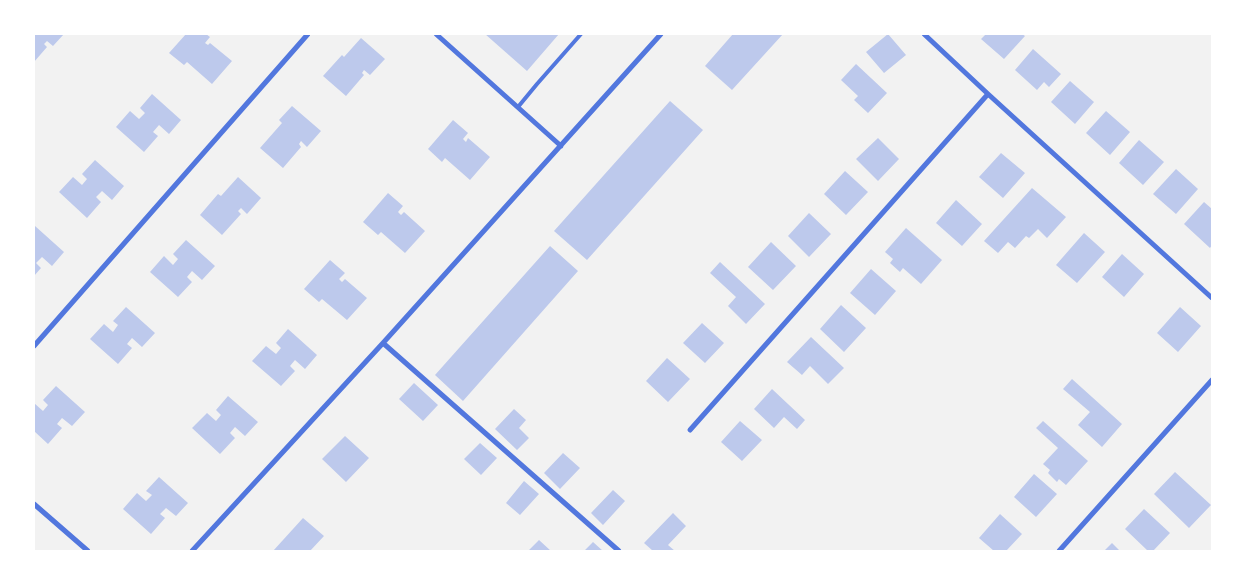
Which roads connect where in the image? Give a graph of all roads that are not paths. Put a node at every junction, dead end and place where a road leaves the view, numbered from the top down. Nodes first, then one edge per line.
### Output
1 (308, 34) edge
2 (436, 34) edge
3 (581, 34) edge
4 (661, 34) edge
5 (924, 34) edge
6 (988, 94) junction
7 (518, 107) junction
8 (561, 146) junction
9 (1212, 298) edge
10 (383, 343) junction
11 (34, 346) edge
12 (1212, 380) edge
13 (690, 430) dead end
14 (34, 504) edge
15 (88, 551) edge
16 (192, 551) edge
17 (619, 551) edge
18 (1059, 551) edge

1 - 11 street
2 - 7 street
3 - 7 lane
4 - 8 street
5 - 6 street
6 - 9 street
6 - 13 street
7 - 8 street
8 - 10 street
10 - 16 street
10 - 17 street
12 - 18 street
14 - 15 street

